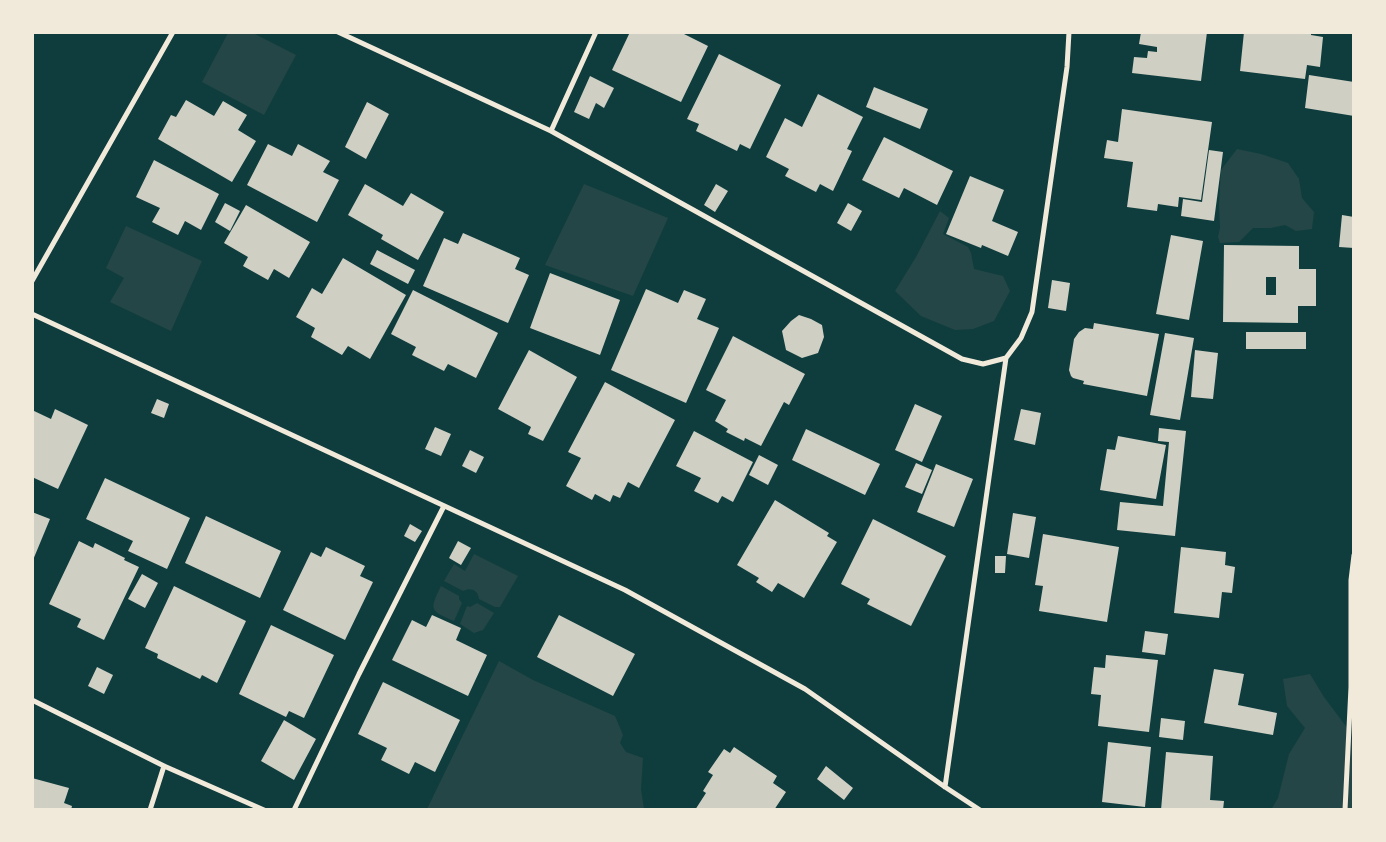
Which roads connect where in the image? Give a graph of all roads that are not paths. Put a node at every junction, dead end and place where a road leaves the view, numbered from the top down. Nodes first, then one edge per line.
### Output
1 (173, 32) edge
2 (338, 32) edge
3 (596, 32) edge
4 (1069, 32) edge
5 (551, 131) junction
6 (32, 281) edge
7 (32, 314) edge
8 (1006, 358) junction
9 (444, 506) junction
10 (1354, 555) edge
11 (32, 700) edge
12 (164, 766) junction
13 (945, 787) junction
14 (150, 810) edge
15 (264, 810) edge
16 (294, 810) edge
17 (980, 810) edge
18 (1345, 810) edge

1 - 6 street
2 - 5 street
3 - 5 street
4 - 8 street
5 - 8 street
7 - 9 street
8 - 13 street
9 - 13 street
9 - 16 street
10 - 18 street
11 - 12 street
12 - 14 street
12 - 15 street
13 - 17 street

